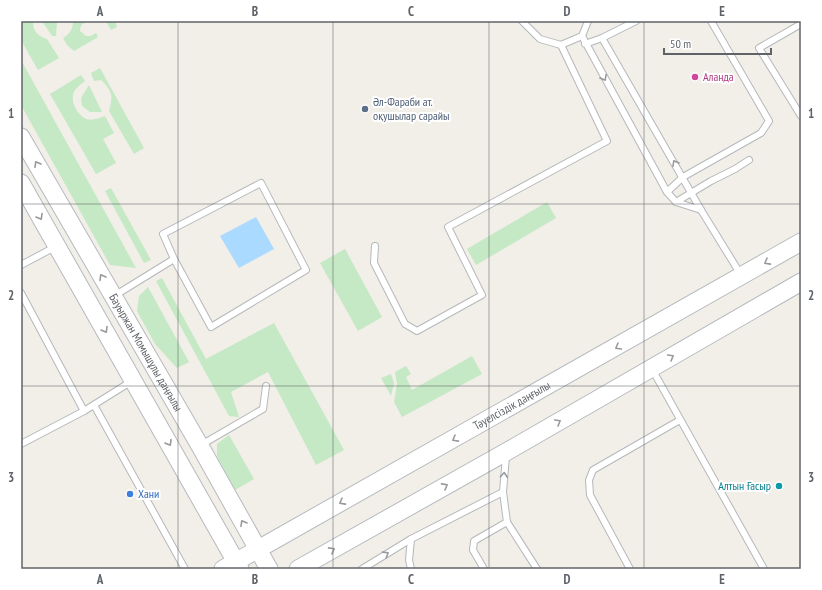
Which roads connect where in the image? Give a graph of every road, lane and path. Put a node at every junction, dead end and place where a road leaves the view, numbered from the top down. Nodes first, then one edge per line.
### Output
1 (522, 21) edge
2 (588, 21) edge
3 (636, 21) edge
4 (711, 21) edge
5 (801, 24) edge
6 (582, 36) junction
7 (602, 38) junction
8 (561, 44) junction
9 (585, 44) junction
10 (801, 116) edge
11 (21, 137) edge
12 (749, 160) dead end
13 (683, 177) junction
14 (21, 183) edge
15 (668, 192) junction
16 (692, 193) junction
17 (676, 202) junction
18 (701, 210) junction
19 (801, 242) edge
20 (57, 246) junction
21 (375, 246) dead end
22 (174, 259) junction
23 (21, 265) edge
24 (742, 276) junction
25 (801, 282) edge
26 (21, 294) edge
27 (113, 297) junction
28 (651, 368) junction
29 (133, 380) junction
30 (266, 386) dead end
31 (94, 405) junction
32 (84, 411) junction
33 (680, 420) junction
34 (21, 444) edge
35 (200, 446) junction
36 (506, 452) junction
37 (503, 492) junction
38 (507, 522) junction
39 (410, 539) junction
40 (258, 549) junction
41 (233, 566) edge
42 (185, 569) edge
43 (269, 569) edge
44 (298, 569) edge
45 (362, 569) edge
46 (411, 569) edge
47 (484, 569) edge
48 (537, 569) edge
49 (630, 569) edge
50 (764, 569) edge

1 - 8 lane
2 - 6 lane
3 - 7 lane
4 - 13 lane
5 - 10 lane
6 - 8 lane
6 - 9 lane
7 - 9 lane
13 -> 7 lane
8 - 21 lane
9 -> 15 lane
27 -> 11 main road, Бауыржан Момышұлы даңғылы
12 - 16 lane
13 - 15 lane
13 - 16 lane
14 -> 20 main road, Бауыржан Момышұлы даңғылы
15 - 17 lane
16 - 17 lane
16 - 18 lane
17 - 18 lane
18 - 24 lane
19 -> 24 main road, Тәуелсіздік даңғылы
20 - 23 lane
20 -> 29 main road, Бауыржан Момышұлы даңғылы
22 - 22 lane
22 - 27 lane
24 -> 40 main road, Тәуелсіздік даңғылы
28 -> 25 main road
26 - 32 lane
27 - 35 main road, Бауыржан Момышұлы даңғылы
28 - 33 lane
36 -> 28 main road
29 - 31 lane
29 -> 41 main road, Бауыржан Момышұлы даңғылы
30 - 35 lane
31 - 32 lane
31 - 42 lane
32 - 34 lane
33 - 49 lane
33 - 50 lane
40 -> 35 main road, Бауыржан Момышұлы даңғылы
37 -> 36 lane
44 -> 36 main road
37 - 38 lane
37 - 39 lane
38 - 47 lane
38 - 48 lane
45 -> 39 lane
39 - 46 lane
40 - 41 main road, Тәуелсіздік даңғылы
40 - 43 main road, Бауыржан Момышұлы даңғылы

